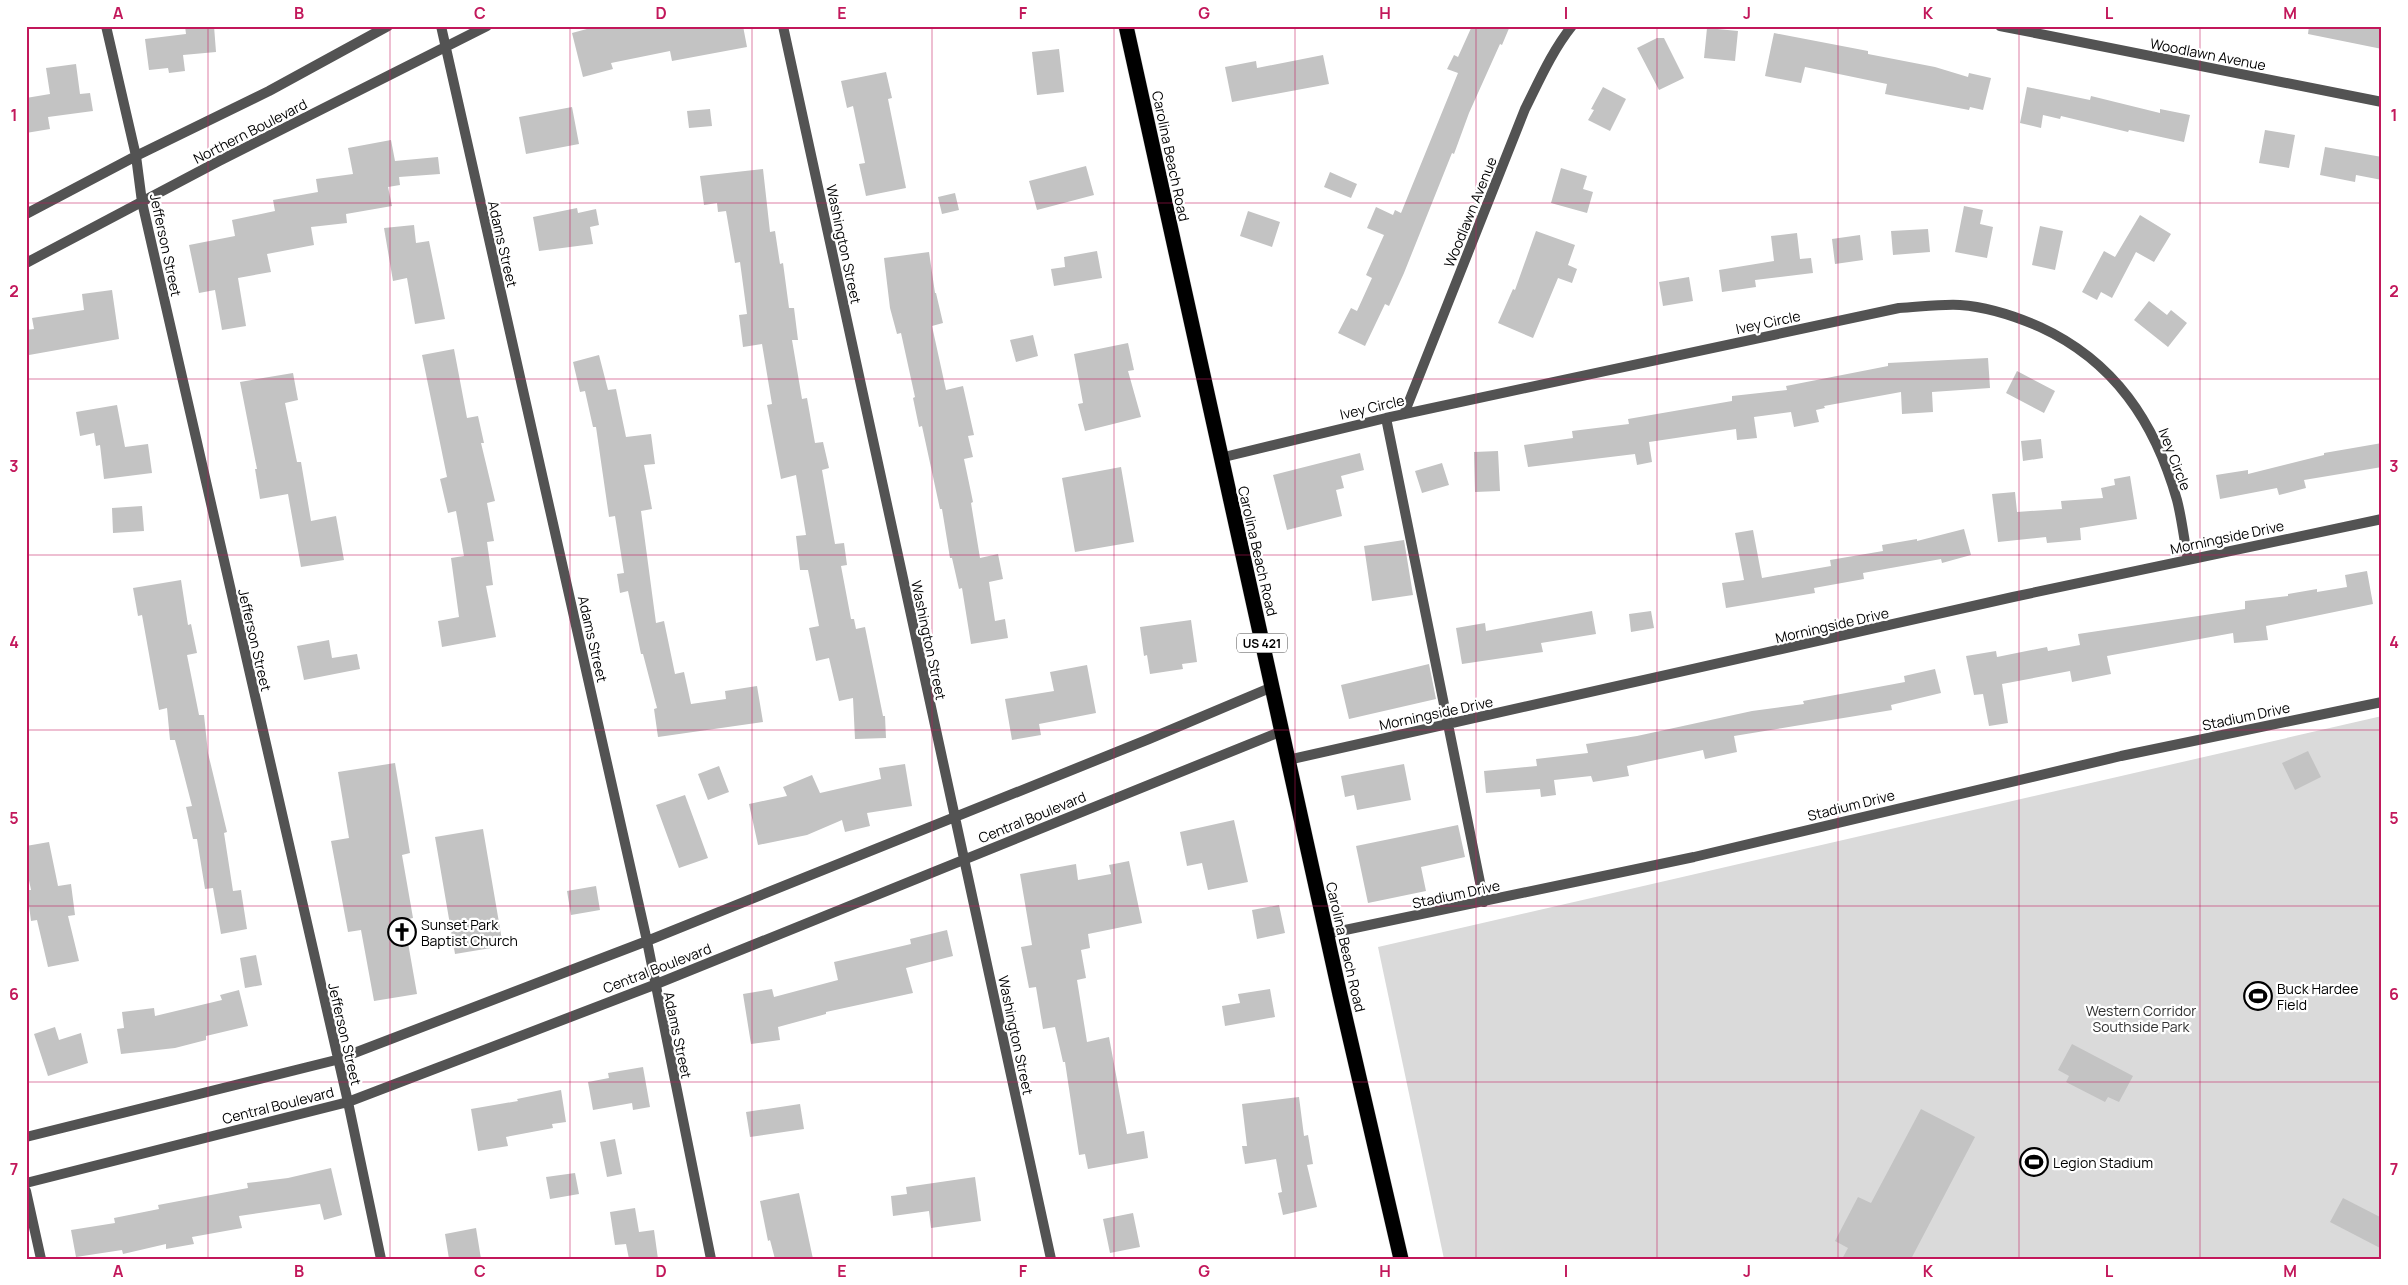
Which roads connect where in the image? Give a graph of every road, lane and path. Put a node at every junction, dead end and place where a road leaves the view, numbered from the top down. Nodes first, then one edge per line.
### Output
1 (106, 26) edge
2 (388, 26) edge
3 (442, 26) edge
4 (487, 26) edge
5 (782, 26) edge
6 (1126, 26) edge
7 (1572, 26) edge
8 (2000, 26) edge
9 (445, 47) junction
10 (2382, 102) edge
11 (136, 156) junction
12 (142, 202) junction
13 (26, 214) edge
14 (26, 262) edge
15 (1404, 414) junction
16 (1386, 418) junction
17 (1220, 458) junction
18 (2382, 519) edge
19 (2188, 560) junction
20 (1272, 687) junction
21 (2382, 702) edge
22 (1448, 723) junction
23 (1282, 731) junction
24 (1288, 760) junction
25 (954, 818) junction
26 (963, 860) junction
27 (1484, 902) junction
28 (1326, 934) junction
29 (647, 941) junction
30 (654, 985) junction
31 (336, 1060) junction
32 (348, 1102) junction
33 (26, 1137) edge
34 (26, 1183) edge
35 (26, 1191) edge
36 (42, 1259) edge
37 (381, 1259) edge
38 (711, 1259) edge
39 (1051, 1259) edge
40 (1401, 1259) edge

1 - 11 street, Jefferson Street
2 - 11 street, Northern Boulevard
3 - 9 street, Adams Street
4 - 9 street, Northern Boulevard
5 - 25 street, Washington Street
6 - 17 highway, Carolina Beach Road / US 421
7 - 15 street, Woodlawn Avenue
8 - 10 street, Woodlawn Avenue
9 - 12 street, Northern Boulevard
9 - 29 street, Adams Street
11 - 12 street, Jefferson Street
11 - 13 street, Northern Boulevard
12 - 14 street, Northern Boulevard
12 - 31 street, Jefferson Street
15 - 16 street, Ivey Circle
15 - 19 street, Ivey Circle
16 - 17 street, Ivey Circle
16 - 22 street
17 - 20 highway, Carolina Beach Road / US 421
18 - 19 street, Morningside Drive
19 - 22 street, Morningside Drive
20 - 23 highway, Carolina Beach Road / US 421
20 - 25 street, Central Boulevard
21 - 27 street, Stadium Drive
22 - 24 street, Morningside Drive
22 - 27 street
23 - 24 highway, Carolina Beach Road / US 421
23 - 26 street, Central Boulevard
24 - 28 highway, Carolina Beach Road / US 421
25 - 26 street, Washington Street
25 - 29 street, Central Boulevard
26 - 30 street, Central Boulevard
26 - 39 street, Washington Street
27 - 28 street, Stadium Drive
28 - 40 highway, Carolina Beach Road / US 421
29 - 30 street, Adams Street
29 - 31 street, Central Boulevard
30 - 32 street, Central Boulevard
30 - 38 street, Adams Street
31 - 32 street, Jefferson Street
31 - 33 street, Central Boulevard
32 - 34 street, Central Boulevard
32 - 37 street, Jefferson Street
35 - 36 street

